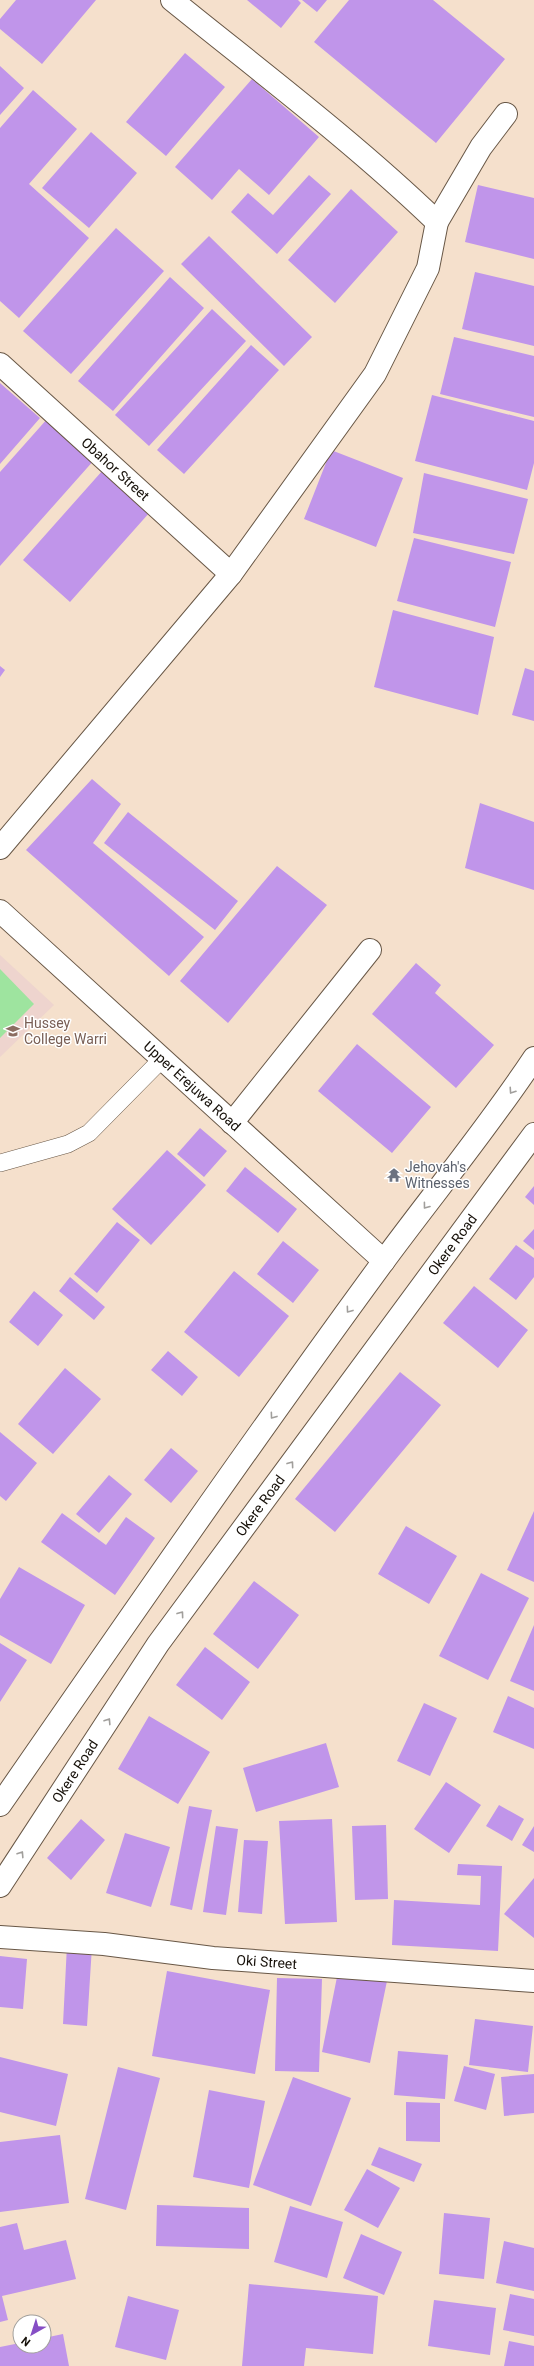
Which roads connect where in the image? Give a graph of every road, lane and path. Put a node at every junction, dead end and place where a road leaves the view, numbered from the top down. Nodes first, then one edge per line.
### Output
1 (172, 0) edge
2 (506, 114) dead end
3 (437, 222) junction
4 (0, 364) edge
5 (230, 574) junction
6 (0, 848) edge
7 (0, 911) edge
8 (370, 950) dead end
9 (162, 1058) junction
10 (534, 1058) edge
11 (232, 1123) junction
12 (534, 1134) edge
13 (0, 1163) edge
14 (384, 1261) junction
15 (0, 1805) edge
16 (0, 1886) edge
17 (0, 1937) edge
18 (534, 1981) edge

1 - 3 street
2 - 3 street
3 - 5 street
4 - 5 street, Obahor Street
5 - 6 street
7 - 9 street, Upper Erejuwa Road
8 - 11 street
9 - 11 street, Upper Erejuwa Road
9 - 13 lane
10 -> 14 street
11 - 14 street, Upper Erejuwa Road
16 -> 12 street, Okere Road
14 -> 15 street
17 - 18 street, Oki Street

